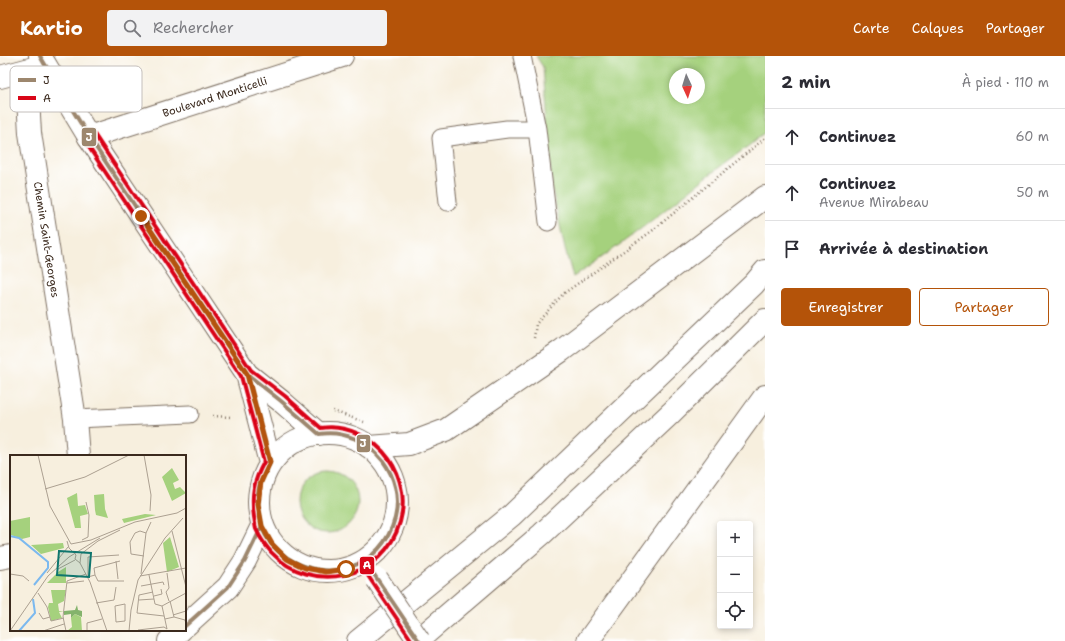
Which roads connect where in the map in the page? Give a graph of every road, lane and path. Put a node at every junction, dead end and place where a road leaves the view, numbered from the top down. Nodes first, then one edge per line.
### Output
1 (342, 56) edge
2 (522, 56) edge
3 (42, 60) edge
4 (27, 66) edge
5 (10, 73) edge
6 (0, 77) edge
7 (29, 112) edge
8 (74, 112) edge
9 (538, 129) junction
10 (89, 137) junction
11 (765, 138) edge
12 (765, 198) edge
13 (448, 202) dead end
14 (548, 222) dead end
15 (765, 271) edge
16 (765, 320) edge
17 (540, 366) junction
18 (247, 374) junction
19 (765, 396) edge
20 (329, 409) dead end
21 (190, 414) joint
22 (258, 416) junction
23 (75, 418) junction
24 (370, 424) dead end
25 (319, 434) junction
26 (369, 447) junction
27 (78, 455) edge
28 (270, 462) junction
29 (262, 526) junction
30 (10, 556) edge
31 (0, 558) edge
32 (365, 561) junction
33 (186, 625) edge
34 (180, 631) edge
35 (169, 641) edge
36 (358, 641) edge
37 (418, 641) edge
38 (588, 641) edge

1 - 10 main road, Boulevard Monticelli
2 - 9 lane
3 - 4 main road
5 - 6 main road
7 - 23 main road, Chemin Saint-Georges
8 - 10 main road
9 - 13 lane
9 - 14 lane
10 - 18 main road
11 - 17 path
12 - 17 main road
15 - 36 main road
16 - 37 main road
17 - 26 main road
18 - 22 main road
18 - 25 main road
19 - 38 main road
20 - 24 path
21 - 22 path
21 - 23 lane
22 - 28 main road
23 - 27 main road, Chemin Saint-Georges
25 - 26 main road
25 - 28 main road
26 - 32 main road
28 - 29 main road
29 - 32 main road
29 - 33 main road
30 - 31 main road
32 - 37 main road, bridge
34 - 35 main road

